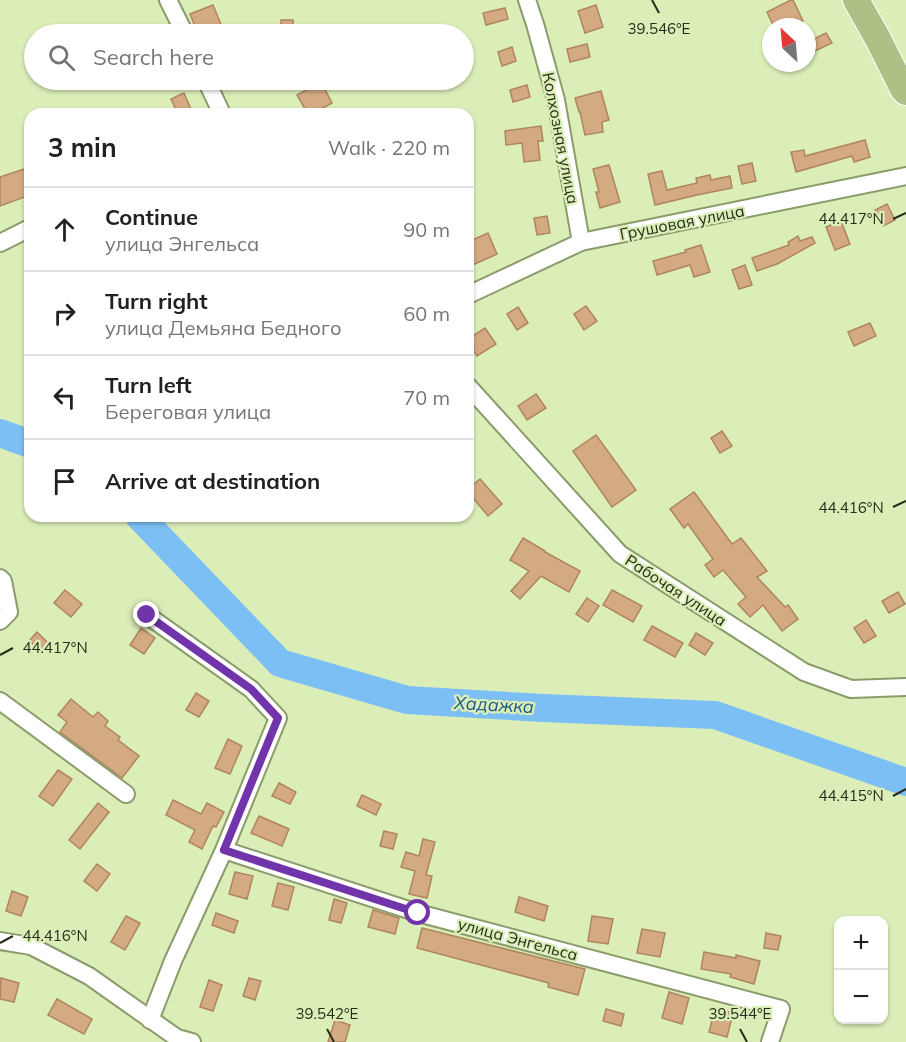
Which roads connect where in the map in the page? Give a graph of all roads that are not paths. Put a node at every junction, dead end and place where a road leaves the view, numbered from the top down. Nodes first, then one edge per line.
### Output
1 (168, 0) edge
2 (527, 0) edge
3 (856, 0) edge
4 (179, 24) edge
5 (211, 90) edge
6 (906, 92) edge
7 (219, 108) edge
8 (906, 176) edge
9 (24, 231) edge
10 (580, 242) junction
11 (0, 243) edge
12 (474, 292) edge
13 (474, 393) edge
14 (1, 579) edge
15 (147, 615) dead end
16 (0, 621) edge
17 (906, 687) edge
18 (0, 701) edge
19 (126, 794) dead end
20 (224, 850) junction
21 (0, 942) edge
22 (150, 1020) junction
23 (181, 1041) edge
24 (770, 1042) edge

1 - 4 street
2 - 10 street, Колхозная улица
3 - 6 main road
5 - 7 street
8 - 10 street, Грушовая улица
9 - 11 street
10 - 12 street, Грушовая улица
13 - 17 street, Рабочая улица
14 - 16 street
15 - 20 street
18 - 19 street
20 - 22 street
20 - 24 street, улица Энгельса
21 - 22 street
22 - 23 street

